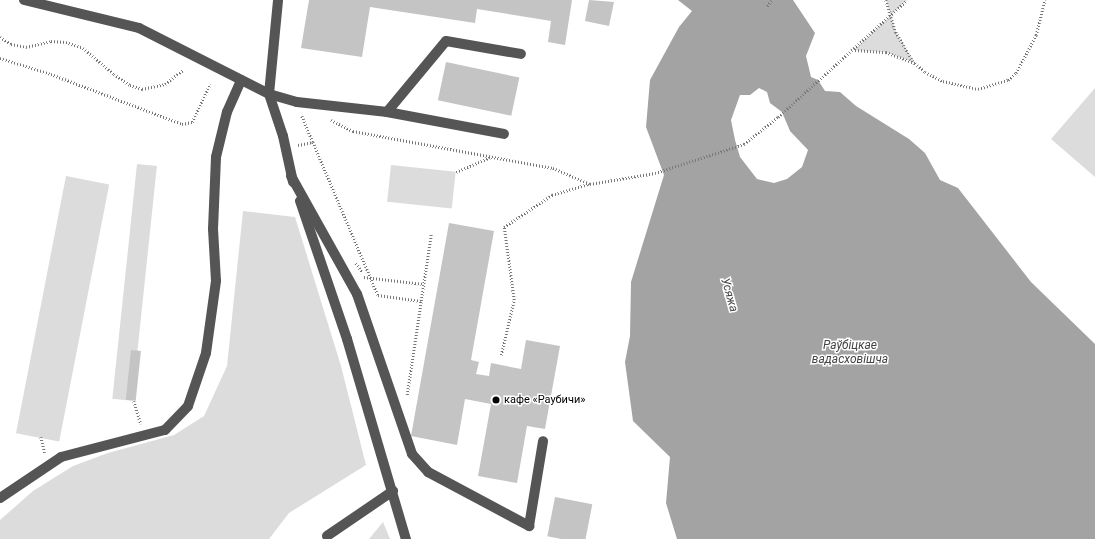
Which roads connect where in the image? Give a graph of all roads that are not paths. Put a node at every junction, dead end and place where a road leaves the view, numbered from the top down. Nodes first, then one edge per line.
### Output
1 (24, 0) edge
2 (278, 0) edge
3 (521, 54) dead end
4 (241, 80) junction
5 (269, 94) junction
6 (387, 112) junction
7 (504, 134) dead end
8 (291, 176) junction
9 (543, 441) dead end
10 (393, 491) junction
11 (0, 498) edge
12 (327, 536) dead end
13 (406, 539) edge

1 - 4 street
2 - 5 street
3 - 6 street
4 - 5 street
4 - 11 street
5 - 6 street
5 - 8 street
6 - 7 street
8 - 9 street
8 - 10 street
10 - 12 street
10 - 13 street

